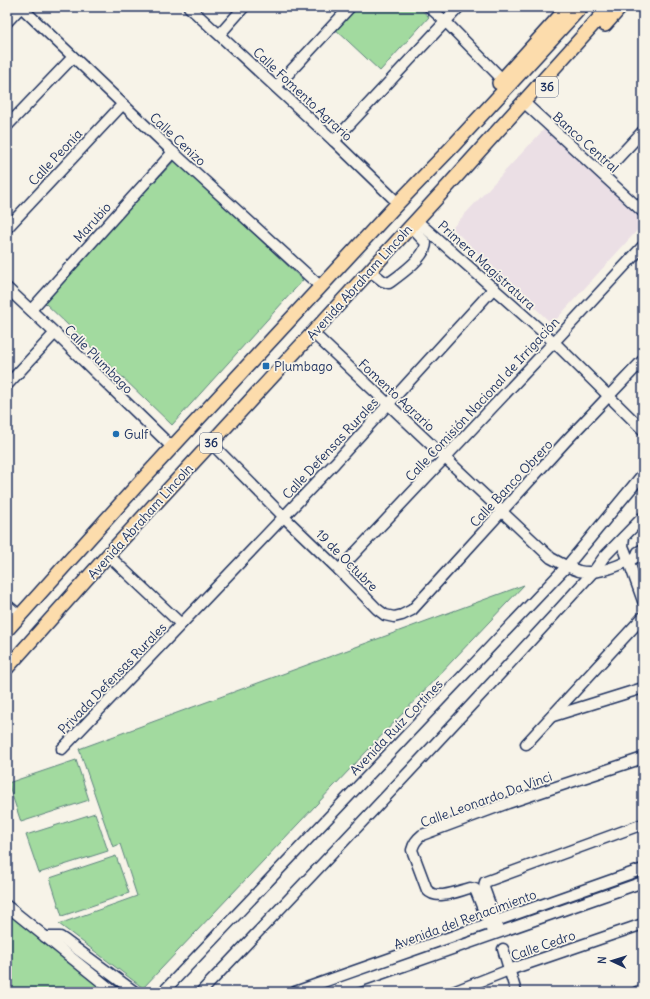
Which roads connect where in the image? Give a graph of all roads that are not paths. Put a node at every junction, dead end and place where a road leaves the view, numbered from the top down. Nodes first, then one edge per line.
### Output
1 (21, 7) edge
2 (189, 7) edge
3 (244, 7) edge
4 (350, 7) edge
5 (429, 7) edge
6 (459, 7) edge
7 (568, 7) edge
8 (581, 7) edge
9 (609, 7) edge
10 (621, 7) edge
11 (7, 22) edge
12 (446, 22) junction
13 (220, 34) junction
14 (73, 57) junction
15 (502, 79) junction
16 (276, 87) junction
17 (122, 105) junction
18 (529, 107) junction
19 (7, 126) edge
20 (643, 131) edge
21 (334, 141) junction
22 (452, 147) junction
23 (173, 152) junction
24 (469, 162) junction
25 (603, 174) junction
26 (398, 203) junction
27 (643, 212) edge
28 (413, 223) junction
29 (7, 228) edge
30 (643, 246) edge
31 (370, 271) junction
32 (321, 287) junction
33 (7, 288) edge
34 (494, 288) junction
35 (31, 310) junction
36 (55, 333) junction
37 (313, 334) junction
38 (554, 342) junction
39 (643, 360) edge
40 (7, 385) edge
41 (609, 396) junction
42 (388, 405) junction
43 (643, 430) edge
44 (211, 443) junction
45 (173, 448) junction
46 (444, 458) junction
47 (643, 474) edge
48 (501, 512) junction
49 (284, 517) junction
50 (643, 517) edge
51 (624, 537) junction
52 (108, 555) junction
53 (638, 556) edge
54 (567, 566) junction
55 (339, 570) junction
56 (594, 571) junction
57 (643, 601) edge
58 (7, 604) edge
59 (394, 617) joint
60 (643, 617) edge
61 (13, 618) edge
62 (181, 624) junction
63 (7, 630) edge
64 (7, 668) edge
65 (643, 688) edge
66 (552, 716) junction
67 (526, 744) dead end
68 (62, 749) dead end
69 (643, 758) edge
70 (643, 824) edge
71 (643, 869) edge
72 (643, 882) edge
73 (7, 906) edge
74 (492, 922) junction
75 (643, 924) edge
76 (496, 933) junction
77 (45, 937) junction
78 (425, 947) junction
79 (502, 949) dead end
80 (428, 958) junction
81 (509, 970) junction
82 (643, 990) edge
83 (114, 992) edge
84 (135, 992) edge
85 (163, 992) edge
86 (201, 992) edge
87 (294, 992) edge
88 (329, 992) edge
89 (453, 992) edge
90 (516, 992) edge
91 (637, 992) edge

1 - 11 street
1 - 14 street, Calle Cenizo
2 - 13 street, Calle Fomento Agrario
3 - 13 street
4 - 16 street
5 - 12 street
6 - 12 street
7 - 15 main road, 36
8 - 22 main road, 36
9 - 24 main road, Avenida Abraham Lincoln / 36
10 - 18 main road, Avenida Abraham Lincoln / 36
12 - 15 street
12 - 21 street
13 - 16 street, Calle Fomento Agrario
14 - 17 street, Calle Cenizo
14 - 19 street
15 - 22 main road, 36
16 - 21 street, Calle Fomento Agrario
17 - 23 street, Calle Cenizo
17 - 29 street, Calle Peonia
18 - 24 main road, Avenida Abraham Lincoln / 36
18 - 25 street, Banco Central
20 - 25 street
21 - 26 street, Calle Fomento Agrario
22 - 26 main road, 36
23 - 32 street, Calle Cenizo
23 - 35 street, Marubio
24 - 28 main road, Avenida Abraham Lincoln / 36
25 - 27 street, Banco Central
26 - 32 main road, 36
28 - 31 main road, Avenida Abraham Lincoln / 36
28 - 31 street
28 - 34 street, Primera Magistratura
30 - 38 street, Calle Comisión Nacional de Irrigación
31 - 37 main road, Avenida Abraham Lincoln / 36
32 - 45 main road, 36
33 - 35 street, Calle Plumbago
34 - 38 street, Primera Magistratura
34 - 42 street, Calle Defensas Rurales
35 - 36 street, Calle Plumbago
36 - 40 street
36 - 45 street, Calle Plumbago
37 - 42 street, Fomento Agrario
37 - 44 main road, Avenida Abraham Lincoln / 36
38 - 41 street, Primera Magistratura
38 - 46 street, Calle Comisión Nacional de Irrigación
39 - 41 street, Calle Banco Obrero
41 - 43 street, Primera Magistratura
41 - 48 street, Calle Banco Obrero
42 - 46 street, Fomento Agrario
42 - 49 street, Calle Defensas Rurales
44 - 49 street, 19 de Octubre
44 - 52 main road, Avenida Abraham Lincoln / 36
45 - 61 main road, 36
46 - 48 street, Fomento Agrario
46 - 55 street, Calle Comisión Nacional de Irrigación
47 - 54 street, Avenida Ruíz Cortines
48 - 54 street, Fomento Agrario
48 - 59 street, Calle Banco Obrero
49 - 55 street, 19 de Octubre
49 - 62 street, Calle Defensas Rurales
50 - 51 street
51 - 53 street
51 - 56 street
52 - 62 street
52 - 64 main road, Avenida Abraham Lincoln / 36
53 - 56 street
53 - 57 street
54 - 56 street, Fomento Agrario
54 - 85 street, Avenida Ruíz Cortines
55 - 59 street, 19 de Octubre
56 - 86 street
58 - 61 street
60 - 66 street
61 - 63 main road, 36
62 - 68 street, Privada Defensas Rurales
65 - 66 street
66 - 67 street
69 - 74 street, Calle Leonardo Da Vinci
70 - 74 street, Calle Leonardo Da Vinci
71 - 74 street, Avenida del Renacimiento
72 - 76 street, Avenida del Renacimiento
73 - 77 street
74 - 76 street, Calle Leonardo Da Vinci
74 - 78 street, Avenida del Renacimiento
75 - 81 street, Calle Cedro
76 - 80 street, Avenida del Renacimiento
77 - 83 street
77 - 84 street
78 - 80 street
78 - 87 street, Avenida del Renacimiento
79 - 81 street
80 - 88 street, Avenida del Renacimiento
81 - 89 street, Calle Cedro
81 - 90 street
82 - 91 street

